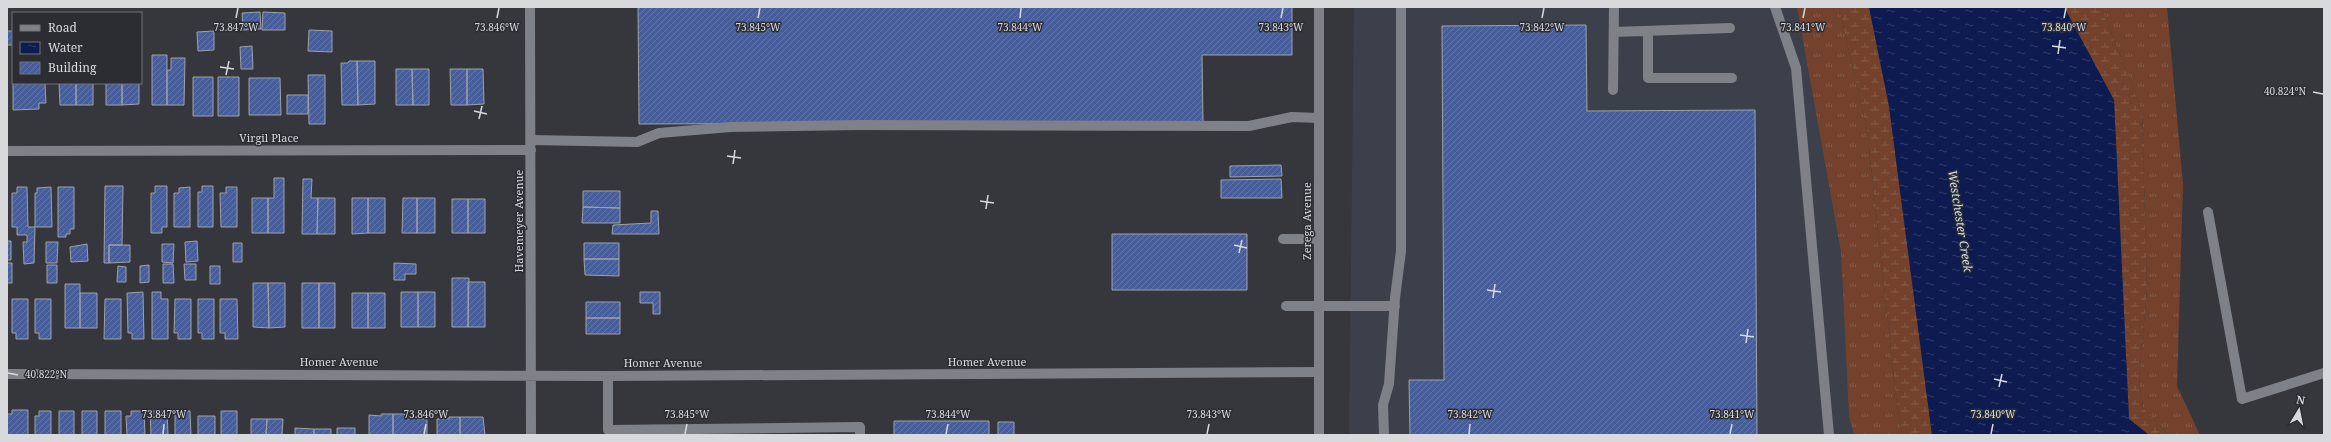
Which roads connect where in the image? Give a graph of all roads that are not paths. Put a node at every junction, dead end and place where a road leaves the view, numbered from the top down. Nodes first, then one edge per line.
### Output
1 (530, 7) edge
2 (1319, 7) edge
3 (1401, 7) edge
4 (1614, 7) edge
5 (1775, 7) edge
6 (1730, 28) dead end
7 (1648, 31) junction
8 (1614, 32) junction
9 (1732, 78) dead end
10 (1613, 90) dead end
11 (1319, 118) junction
12 (531, 145) junction
13 (7, 151) edge
14 (2208, 212) dead end
15 (1283, 238) dead end
16 (1320, 239) junction
17 (1286, 306) dead end
18 (1320, 306) junction
19 (1395, 306) junction
20 (1319, 372) junction
21 (2324, 373) edge
22 (7, 374) edge
23 (531, 374) junction
24 (608, 376) junction
25 (531, 435) edge
26 (860, 435) edge
27 (1319, 435) edge
28 (1384, 435) edge
29 (1828, 435) edge

1 - 12 street, Havemeyer Avenue
2 - 11 street, Zerega Avenue
3 - 19 street
4 - 8 street
5 - 29 street
6 - 7 street
7 - 8 street
7 - 9 street
8 - 10 street
11 - 12 street, Virgil Place
11 - 16 street, Zerega Avenue
12 - 13 street, Virgil Place
12 - 23 street, Havemeyer Avenue
14 - 21 street
15 - 16 street
16 - 18 street, Zerega Avenue
17 - 18 street
18 - 19 street
18 - 20 street, Zerega Avenue
19 - 28 street
20 - 24 street, Homer Avenue
20 - 27 street, Zerega Avenue
22 - 23 street, Homer Avenue
23 - 24 street, Homer Avenue
23 - 25 street, Havemeyer Avenue
24 - 26 street

